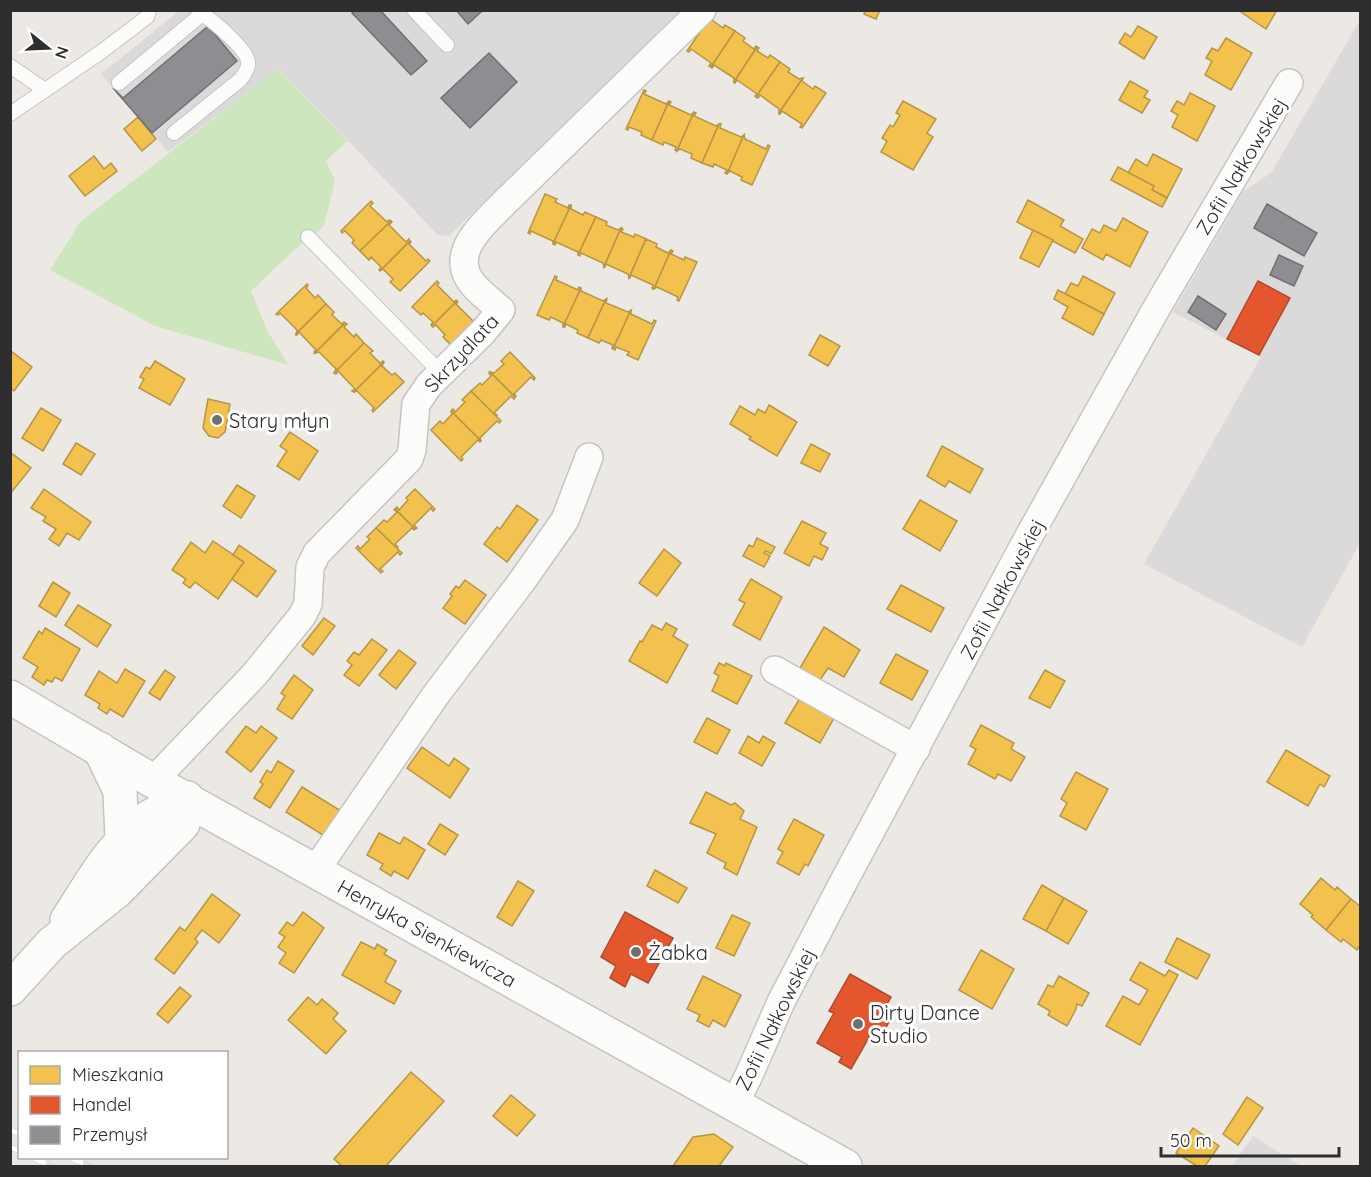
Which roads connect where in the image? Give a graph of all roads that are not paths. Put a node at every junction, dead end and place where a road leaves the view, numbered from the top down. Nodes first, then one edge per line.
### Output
1 (149, 10) edge
2 (414, 10) edge
3 (702, 10) edge
4 (200, 12) edge
5 (447, 45) dead end
6 (10, 66) edge
7 (119, 83) dead end
8 (1289, 83) dead end
9 (45, 90) junction
10 (10, 114) edge
11 (174, 133) dead end
12 (308, 237) dead end
13 (441, 373) junction
14 (589, 457) dead end
15 (775, 670) dead end
16 (10, 696) edge
17 (100, 748) junction
18 (916, 749) junction
19 (153, 780) junction
20 (187, 798) junction
21 (122, 839) junction
22 (315, 871) junction
23 (52, 943) junction
24 (10, 989) edge
25 (734, 1105) junction
26 (845, 1167) edge

1 - 9 lane
2 - 5 lane
3 - 13 street, Skrzydlata
4 - 7 lane
4 - 11 lane
6 - 9 lane
8 - 18 street, Zofii Nałkowskiej
9 - 10 lane
12 - 13 lane
13 - 19 street, Skrzydlata
14 - 22 street
15 - 18 street
16 - 17 street, Henryka Sienkiewicza
17 - 19 street, Henryka Sienkiewicza
17 - 21 street
18 - 25 street, Zofii Nałkowskiej
19 - 20 street, Henryka Sienkiewicza
20 - 21 street
20 - 22 street, Henryka Sienkiewicza
20 - 23 street
21 - 23 street
22 - 25 street, Henryka Sienkiewicza
23 - 24 street
25 - 26 street, Henryka Sienkiewicza

